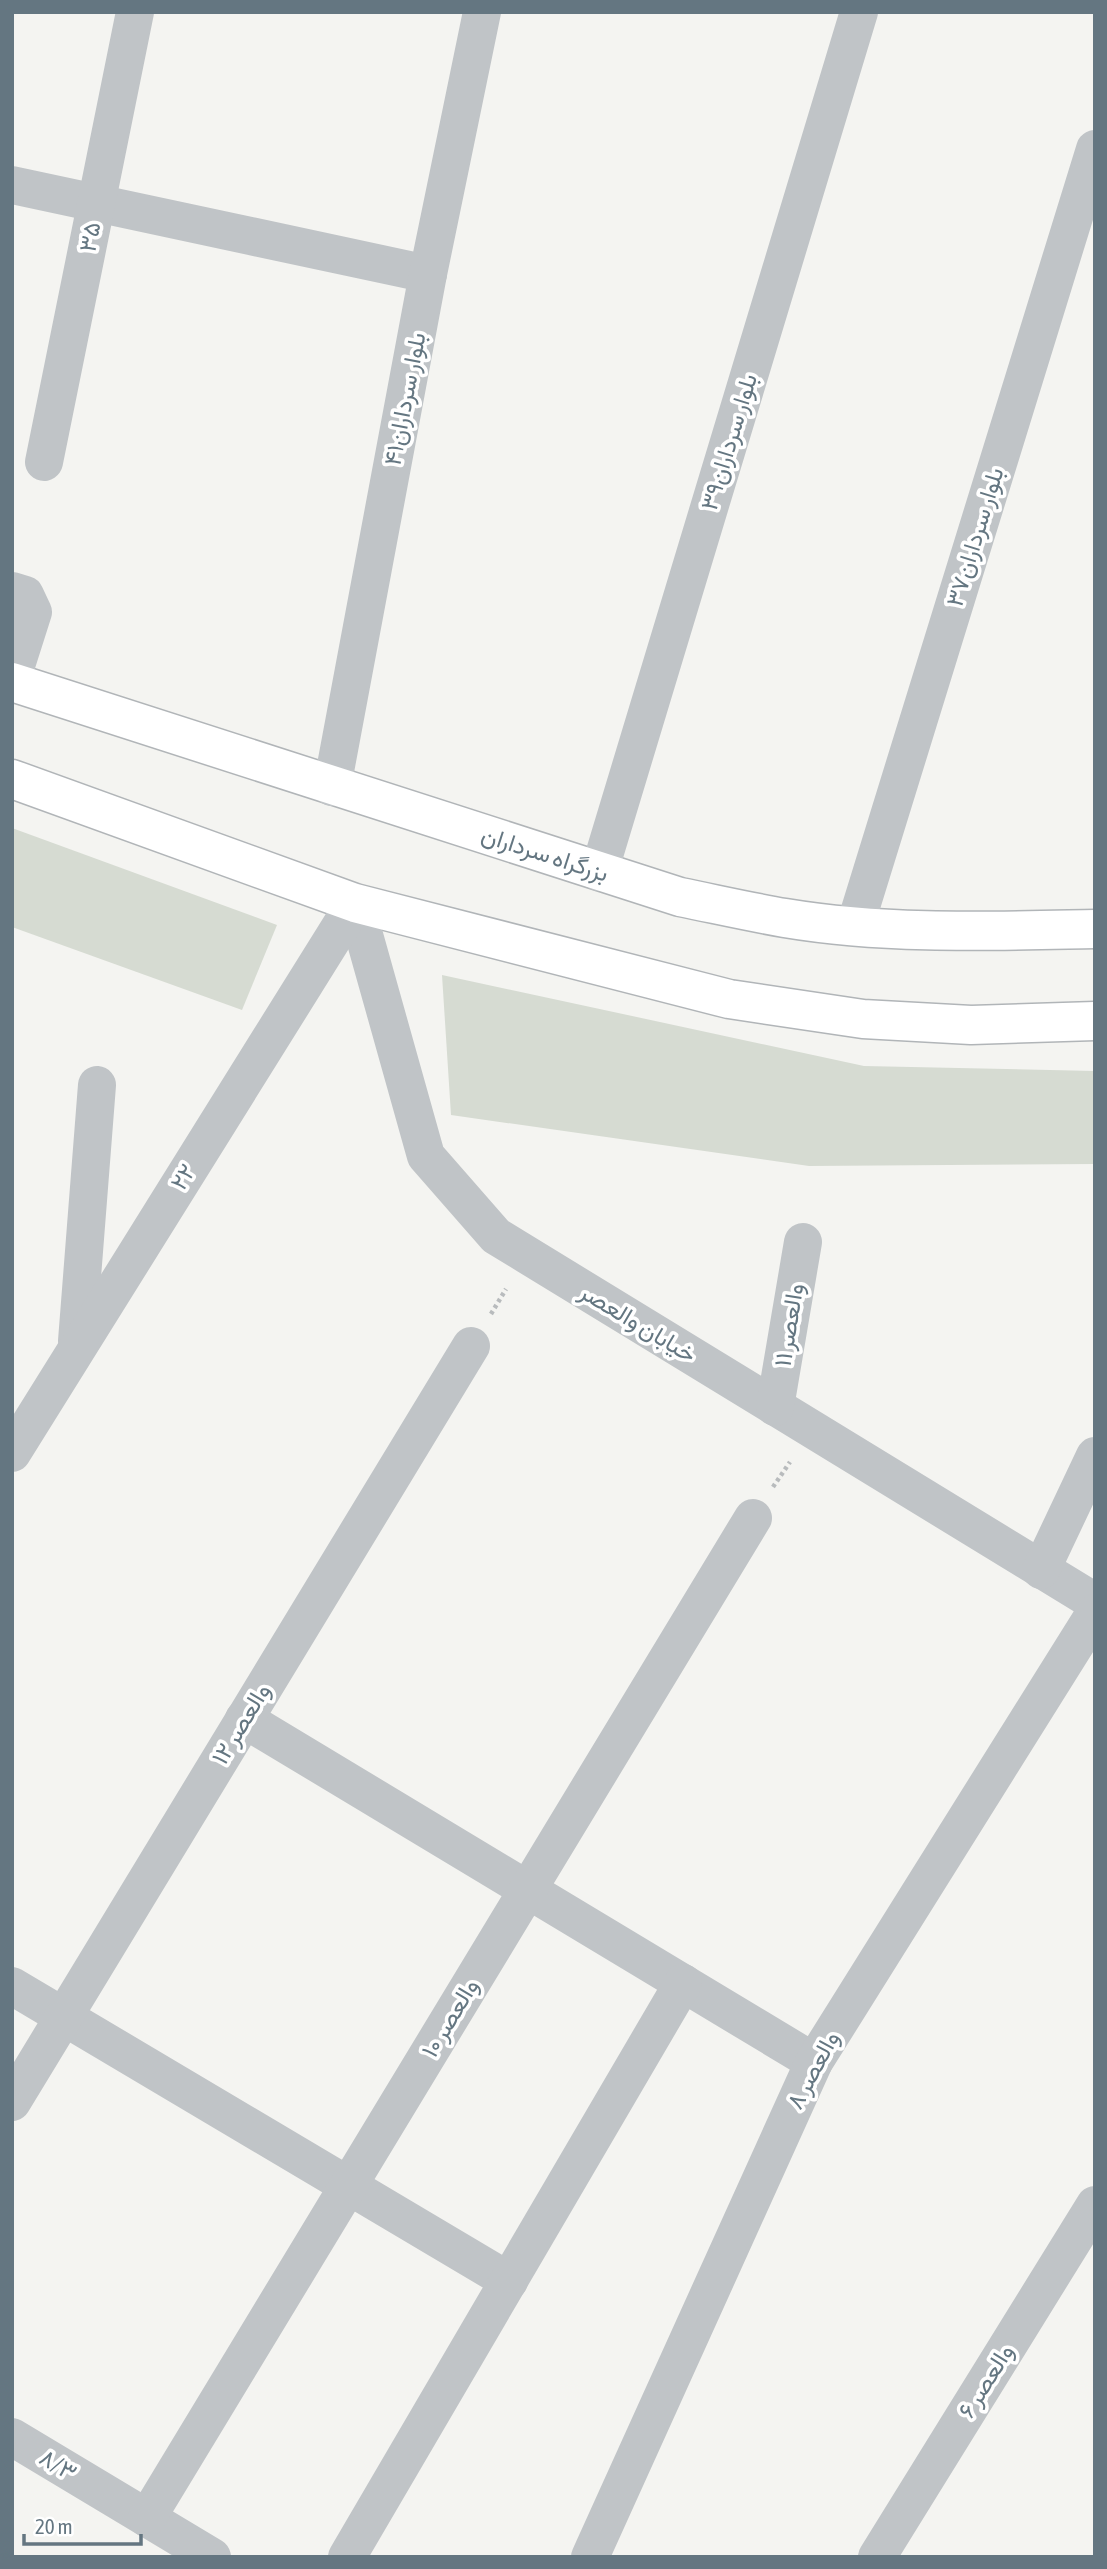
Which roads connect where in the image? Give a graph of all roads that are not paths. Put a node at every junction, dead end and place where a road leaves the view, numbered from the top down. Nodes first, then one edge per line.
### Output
1 (135, 12) edge
2 (482, 12) edge
3 (859, 12) edge
4 (1095, 149) edge
5 (12, 185) edge
6 (96, 203) junction
7 (428, 274) junction
8 (44, 463) dead end
9 (12, 591) edge
10 (12, 680) edge
11 (12, 779) edge
12 (332, 787) junction
13 (598, 872) junction
14 (355, 903) junction
15 (855, 926) junction
16 (1095, 929) edge
17 (1095, 1021) edge
18 (97, 1085) dead end
19 (803, 1242) dead end
20 (471, 1346) road end
21 (76, 1347) junction
22 (775, 1407) junction
23 (12, 1452) edge
24 (1095, 1456) edge
25 (753, 1518) road end
26 (1041, 1570) junction
27 (1095, 1602) edge
28 (1095, 1613) edge
29 (244, 1719) junction
30 (527, 1889) junction
31 (683, 1983) junction
32 (12, 1986) edge
33 (64, 2017) junction
34 (814, 2062) junction
35 (12, 2102) edge
36 (348, 2185) junction
37 (1095, 2205) edge
38 (509, 2281) junction
39 (12, 2437) edge
40 (147, 2518) junction
41 (212, 2557) edge
42 (347, 2557) edge
43 (590, 2557) edge
44 (877, 2557) edge

1 - 6 street, ۳۵
2 - 7 street, بلوار سرداران۴۱
3 - 13 street, بلوار سرداران۳۹
4 - 15 street, بلوار سرداران۳۷
5 - 6 street
6 - 7 street
6 - 8 street, ۳۵
7 - 12 street, بلوار سرداران۴۱
9 - 10 street
10 - 12 highway, بزرگراه سرداران
11 - 14 highway
12 - 13 highway, بزرگراه سرداران
13 - 15 highway, بزرگراه سرداران
14 - 17 highway
14 - 21 street, ۲۲
14 - 22 street, خیابان والعصر
15 - 16 highway, بزرگراه سرداران
18 - 21 street
19 - 22 street, والعصر ۱۱
20 - 29 street, والعصر ۱۲
21 - 23 street, ۲۲
22 - 26 street, خیابان والعصر
24 - 26 street
25 - 30 street, والعصر ۱۰
26 - 27 street, خیابان والعصر
28 - 34 street, والعصر ۸
29 - 30 street
29 - 33 street, والعصر ۱۲
30 - 31 street
30 - 36 street, والعصر ۱۰
31 - 34 street
31 - 38 street
32 - 33 street
33 - 35 street, والعصر ۱۲
33 - 36 street
34 - 43 street, والعصر ۸
36 - 38 street
36 - 40 street, والعصر ۱۰
37 - 44 street, والعصر ۶
38 - 42 street
39 - 40 street, ۸/۳
40 - 41 street, ۸/۳

